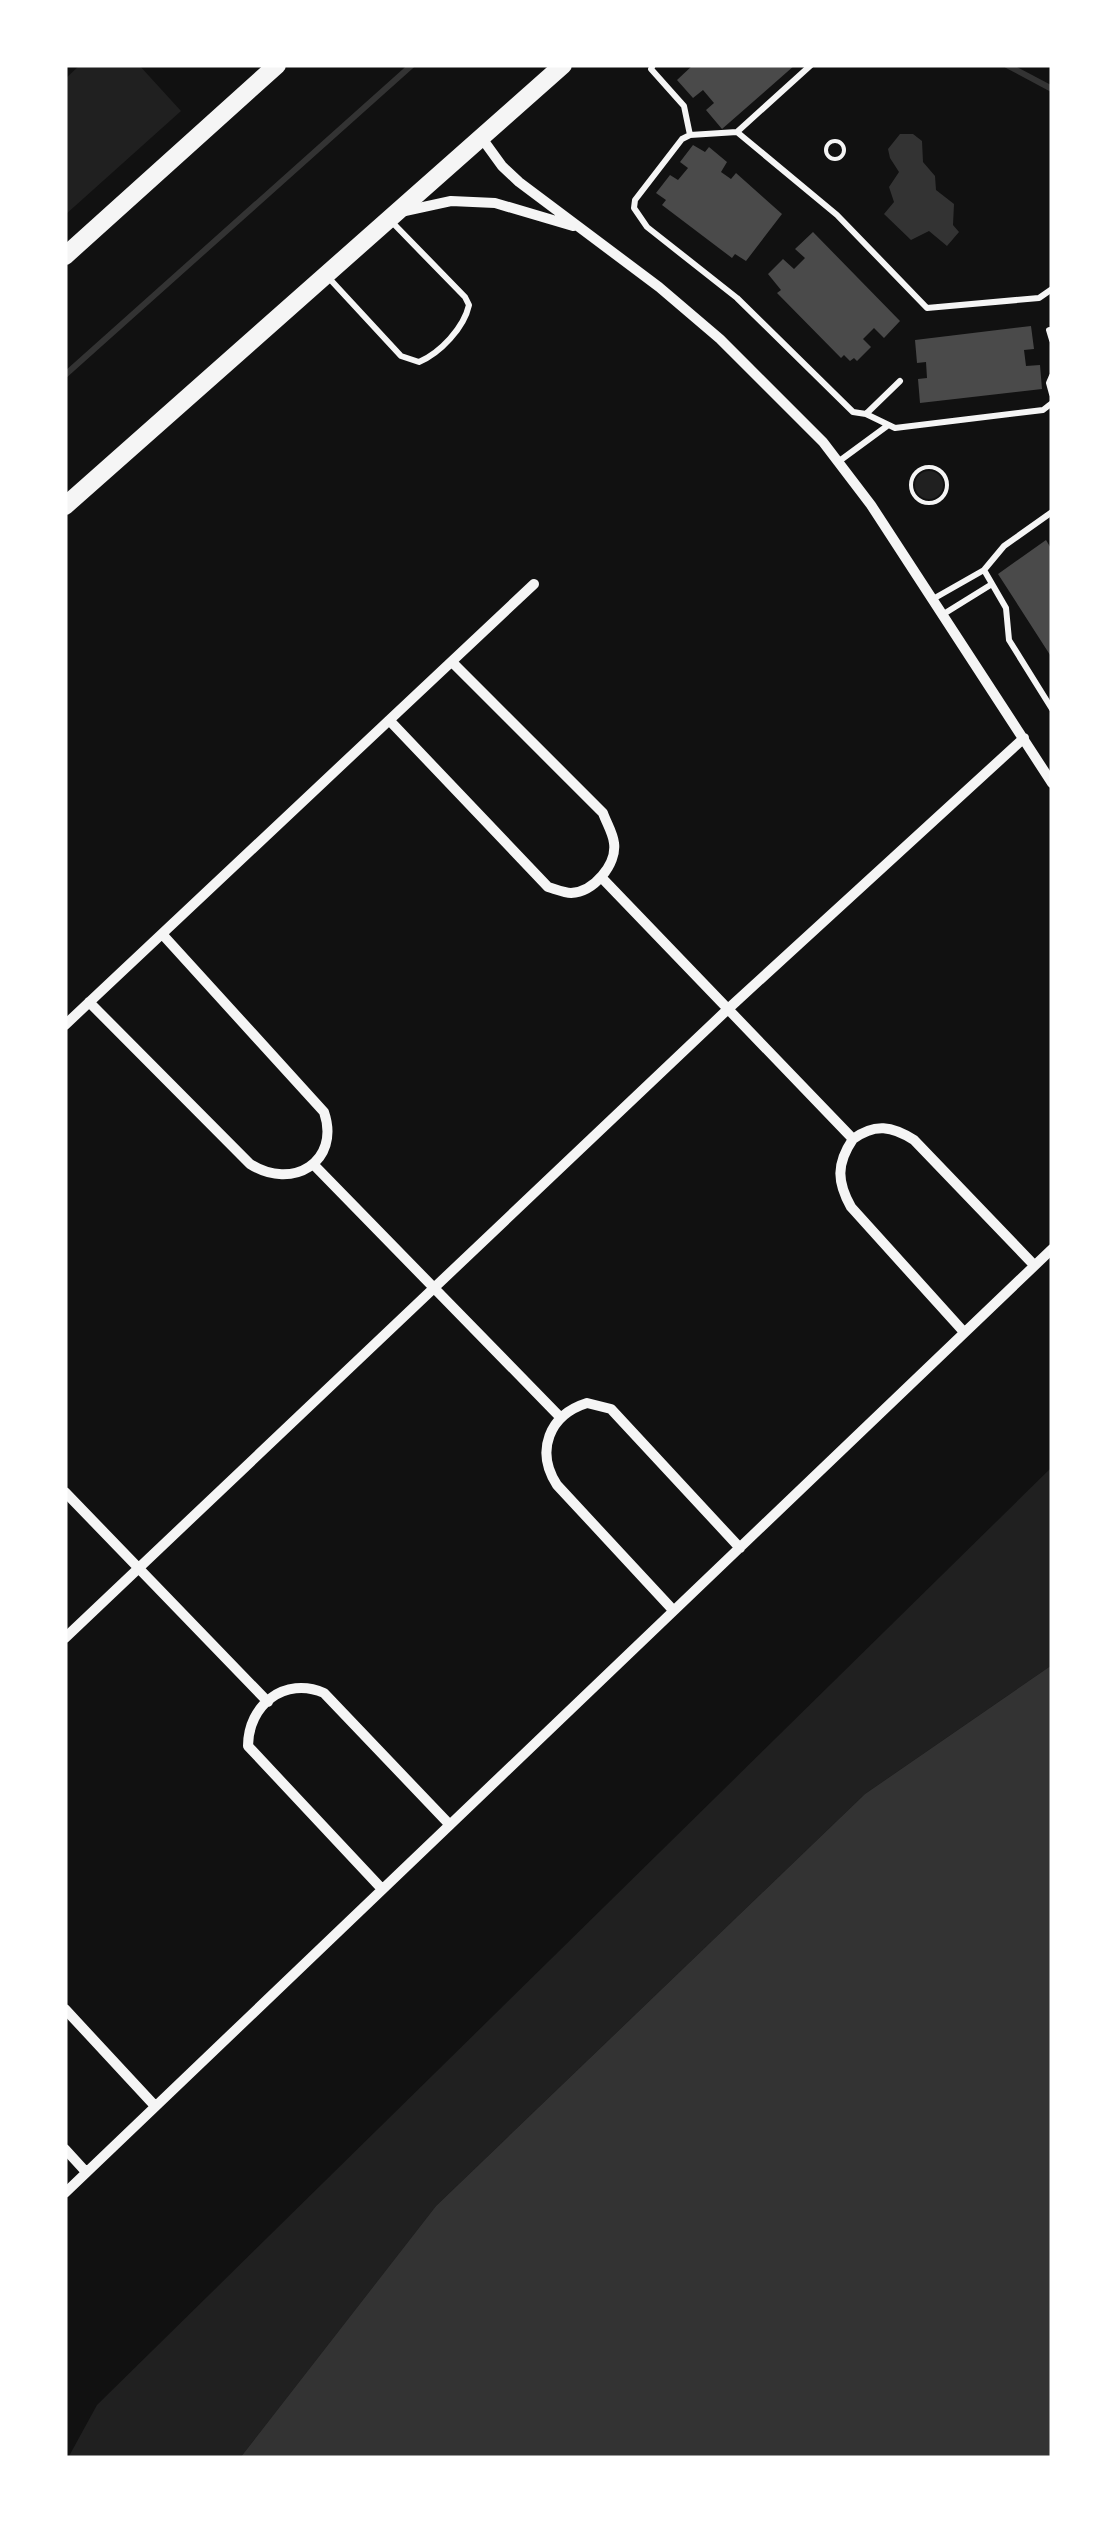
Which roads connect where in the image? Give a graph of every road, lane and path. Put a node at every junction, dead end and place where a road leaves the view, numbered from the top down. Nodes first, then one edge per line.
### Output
1 (276, 65) edge
2 (563, 65) edge
3 (652, 65) edge
4 (811, 65) edge
5 (737, 132) junction
6 (690, 135) junction
7 (481, 138) junction
8 (395, 216) junction
9 (584, 229) junction
10 (68, 251) edge
11 (326, 276) junction
12 (1052, 289) edge
13 (1049, 330) dead end
14 (1052, 340) edge
15 (1052, 376) edge
16 (900, 381) dead end
17 (1052, 394) edge
18 (1052, 403) edge
19 (866, 414) junction
20 (887, 426) junction
21 (838, 462) junction
22 (921, 502) joint
23 (65, 506) edge
24 (1052, 512) edge
25 (984, 570) junction
26 (534, 584) dead end
27 (992, 584) junction
28 (932, 600) junction
29 (942, 614) junction
30 (453, 662) junction
31 (1052, 709) edge
32 (390, 722) junction
33 (1024, 738) junction
34 (1052, 784) edge
35 (601, 877) junction
36 (163, 935) junction
37 (88, 1002) junction
38 (728, 1010) junction
39 (65, 1025) edge
40 (853, 1140) junction
41 (313, 1164) junction
42 (1052, 1248) edge
43 (1034, 1265) junction
44 (433, 1287) junction
45 (963, 1331) junction
46 (561, 1418) junction
47 (65, 1492) edge
48 (740, 1548) junction
49 (138, 1567) junction
50 (673, 1610) junction
51 (65, 1638) edge
52 (268, 1702) junction
53 (450, 1826) junction
54 (382, 1889) junction
55 (65, 2010) edge
56 (155, 2106) junction
57 (65, 2149) edge
58 (86, 2172) junction
59 (65, 2193) edge

1 - 10 street
2 - 7 street
3 - 6 lane
4 - 5 lane
5 - 6 lane
5 - 12 lane
6 - 19 lane
7 - 8 street
7 - 9 street
8 - 9 street
8 - 11 street
8 - 11 lane
9 - 21 street
11 - 23 street
13 - 14 lane
15 - 17 lane
16 - 19 lane
18 - 20 lane
19 - 20 lane
20 - 21 lane
21 - 28 street
22 - 22 path
24 - 25 lane
25 - 27 lane
25 - 28 lane
26 - 30 street
27 - 29 lane
27 - 31 lane
28 - 29 street
29 - 33 street
30 - 32 street
30 - 35 street
32 - 35 street
32 - 36 street
33 - 34 street
33 - 38 street
35 - 38 street
36 - 37 street
36 - 41 street
37 - 39 street
37 - 41 street
38 - 40 street
38 - 44 street
40 - 43 street
40 - 45 street
41 - 44 street
42 - 43 street
43 - 45 street
44 - 46 street
44 - 49 street
45 - 48 street
46 - 48 street
46 - 50 street
47 - 49 street
48 - 50 street
49 - 51 street
49 - 52 street
50 - 53 street
52 - 53 street
52 - 54 street
53 - 54 street
54 - 56 street
55 - 56 street
56 - 58 street
57 - 58 street
58 - 59 street

